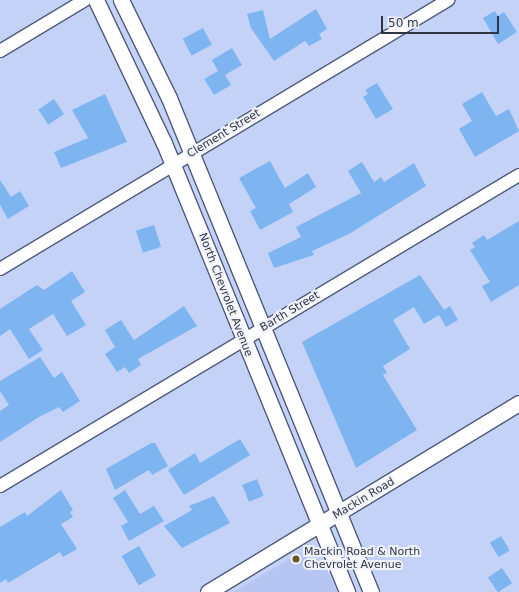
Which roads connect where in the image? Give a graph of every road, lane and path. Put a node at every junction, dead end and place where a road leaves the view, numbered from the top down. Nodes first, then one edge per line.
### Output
1 (85, 0) edge
2 (96, 0) edge
3 (121, 0) edge
4 (448, 0) edge
5 (0, 51) edge
6 (192, 154) junction
7 (173, 165) junction
8 (519, 175) edge
9 (0, 269) edge
10 (263, 328) junction
11 (244, 340) junction
12 (519, 403) edge
13 (0, 486) edge
14 (339, 514) junction
15 (319, 526) junction
16 (208, 592) edge
17 (347, 592) edge
18 (371, 592) edge

1 - 5 street
2 - 7 street, North Chevrolet Avenue
3 - 6 street, North Chevrolet Avenue
4 - 6 street, Clement Street
6 - 7 street, Clement Street
6 - 10 street, North Chevrolet Avenue
7 - 9 street, Clement Street
7 - 11 street, North Chevrolet Avenue
8 - 10 street, Barth Street
10 - 11 street, Barth Street
10 - 14 street, North Chevrolet Avenue
11 - 13 street, Barth Street
11 - 15 street, North Chevrolet Avenue
12 - 14 street, Mackin Road
14 - 15 street, Mackin Road
14 - 18 street, North Chevrolet Avenue
15 - 16 street, Mackin Road
15 - 17 street, North Chevrolet Avenue

